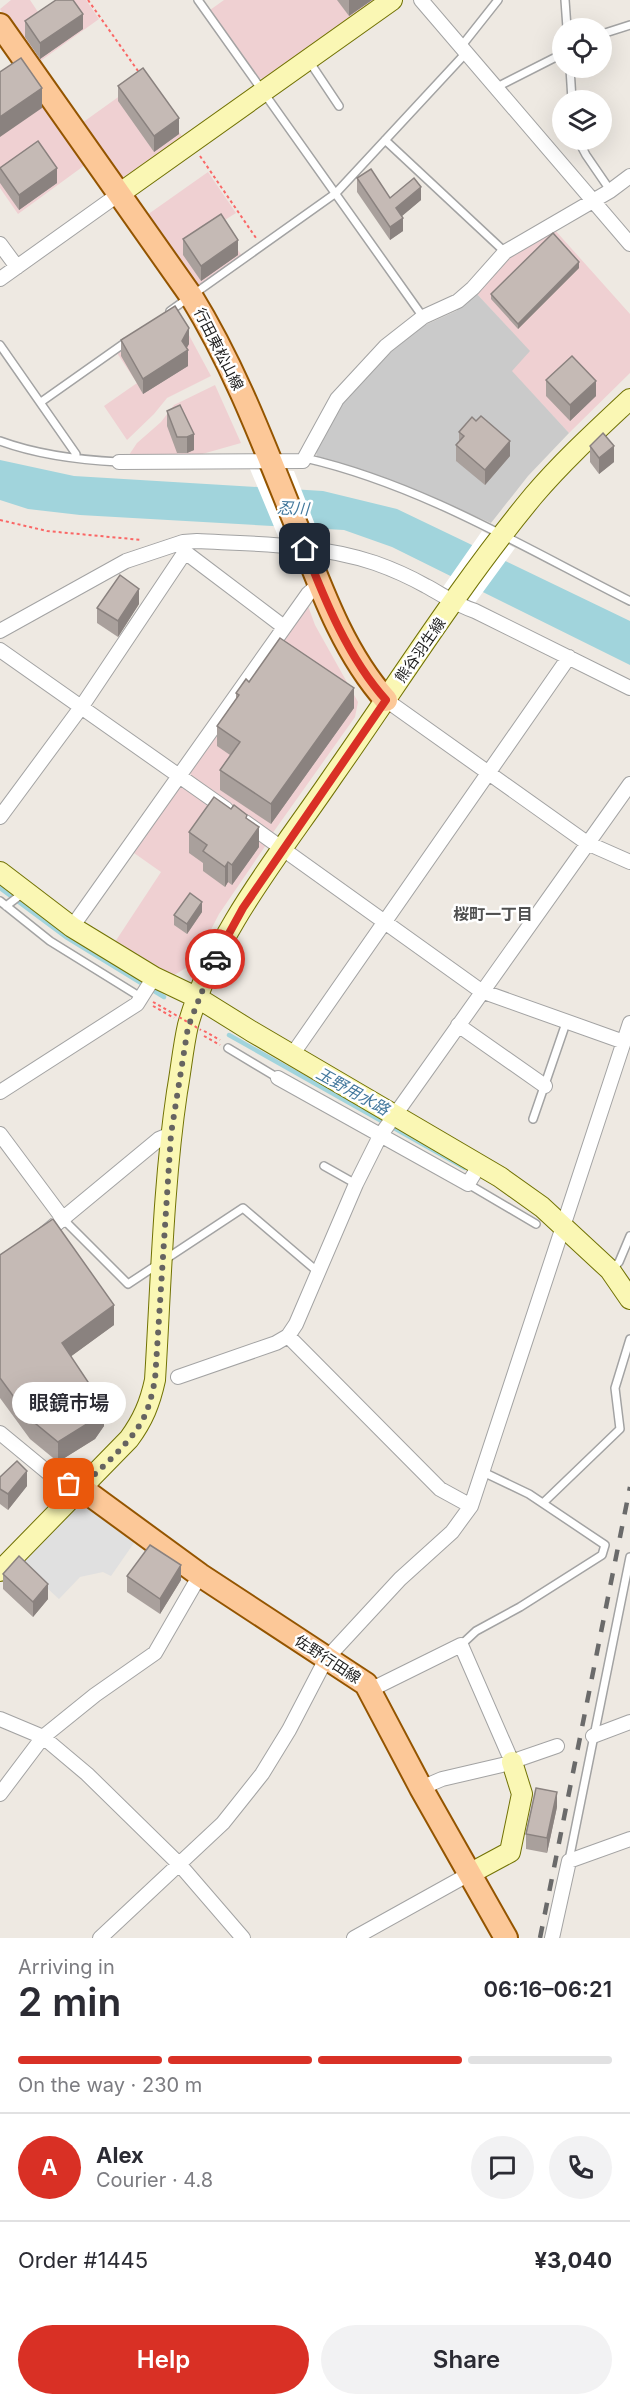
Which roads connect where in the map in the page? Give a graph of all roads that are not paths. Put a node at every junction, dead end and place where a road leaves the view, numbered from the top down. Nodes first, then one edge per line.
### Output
1 (198, 0) edge
2 (392, 0) edge
3 (421, 0) edge
4 (498, 0) edge
5 (565, 0) edge
6 (566, 18) edge
7 (0, 25) edge
8 (630, 25) edge
9 (612, 31) edge
10 (462, 51) junction
11 (552, 59) edge
12 (309, 60) junction
13 (495, 88) junction
14 (264, 92) junction
15 (339, 106) dead end
16 (385, 140) junction
17 (583, 150) edge
18 (630, 176) edge
19 (610, 191) junction
20 (336, 193) junction
21 (119, 194) junction
22 (592, 202) junction
23 (0, 244) edge
24 (630, 244) edge
25 (504, 252) junction
26 (17, 267) junction
27 (0, 279) edge
28 (191, 296) junction
29 (163, 316) edge
30 (423, 317) junction
31 (135, 336) edge
32 (0, 345) edge
33 (630, 399) edge
34 (41, 402) junction
35 (0, 441) edge
36 (76, 458) junction
37 (306, 458) junction
38 (119, 462) joint
39 (272, 466) junction
40 (501, 537) junction
41 (304, 546) junction
42 (184, 547) junction
43 (319, 584) junction
44 (456, 599) junction
45 (630, 601) edge
46 (284, 627) junction
47 (0, 631) edge
48 (0, 650) edge
49 (569, 657) junction
50 (630, 688) edge
51 (386, 700) junction
52 (82, 706) junction
53 (488, 773) junction
54 (178, 775) junction
55 (630, 784) edge
56 (0, 817) edge
57 (587, 843) junction
58 (283, 849) junction
59 (630, 862) edge
60 (0, 872) edge
61 (21, 895) junction
62 (4, 904) edge
63 (385, 922) junction
64 (72, 927) junction
65 (153, 978) junction
66 (482, 991) junction
67 (198, 998) junction
68 (147, 999) junction
69 (566, 1023) junction
70 (630, 1023) edge
71 (458, 1026) junction
72 (225, 1045) road end
73 (624, 1051) edge
74 (292, 1055) junction
75 (279, 1078) joint
76 (544, 1086) junction
77 (0, 1092) edge
78 (533, 1119) dead end
79 (388, 1126) junction
80 (0, 1134) edge
81 (171, 1134) junction
82 (480, 1164) junction
83 (324, 1166) dead end
84 (356, 1184) junction
85 (468, 1184) junction
86 (64, 1220) junction
87 (536, 1224) dead end
88 (563, 1226) junction
89 (630, 1236) edge
90 (27, 1246) edge
91 (162, 1262) junction
92 (610, 1270) junction
93 (318, 1272) junction
94 (630, 1299) edge
95 (288, 1336) junction
96 (630, 1339) edge
97 (178, 1377) dead end
98 (0, 1433) edge
99 (483, 1472) junction
100 (81, 1488) junction
101 (543, 1503) junction
102 (471, 1506) junction
103 (630, 1557) edge
104 (0, 1571) edge
105 (200, 1575) junction
106 (461, 1644) junction
107 (326, 1659) junction
108 (370, 1690) junction
109 (0, 1719) edge
110 (630, 1722) edge
111 (593, 1736) junction
112 (43, 1737) junction
113 (557, 1746) dead end
114 (512, 1762) junction
115 (421, 1788) junction
116 (0, 1794) edge
117 (630, 1839) edge
118 (568, 1861) junction
119 (180, 1865) junction
120 (471, 1873) junction
121 (100, 1938) edge
122 (243, 1938) edge
123 (354, 1938) edge
124 (506, 1938) edge
125 (552, 1938) edge

1 - 14 lane
2 - 12 main road
3 - 10 street
4 - 10 lane
5 - 6 lane
7 - 21 main road, 行田東松山線
8 - 9 lane
10 - 13 street
10 - 16 lane
11 - 13 lane
12 - 14 main road
12 - 15 lane
13 - 22 street
14 - 20 lane
14 - 21 main road
16 - 20 lane
16 - 25 lane
17 - 19 lane
18 - 19 street
19 - 22 street
20 - 28 lane
20 - 30 lane
21 - 26 street
21 - 28 main road, 行田東松山線
22 - 24 street
22 - 25 street
23 - 26 street
25 - 30 street
26 - 27 street
28 - 29 lane
28 - 39 main road, 行田東松山線
30 - 37 street
31 - 34 lane
32 - 34 lane
33 - 40 main road, 熊谷羽生線
34 - 36 lane
35 - 36 lane
36 - 38 lane
37 - 39 street
37 - 40 lane
38 - 39 street
39 - 41 main road, 行田東松山線
40 - 44 main road, 熊谷羽生線
40 - 45 lane
41 - 42 street
41 - 43 main road, 行田東松山線
41 - 44 street
42 - 46 street
42 - 47 street
42 - 52 street
43 - 46 street
43 - 51 main road, 行田東松山線
44 - 49 street
44 - 51 main road, 熊谷羽生線
46 - 54 street
48 - 52 street
49 - 50 street
49 - 53 street
51 - 53 street
51 - 58 main road, 熊谷羽生線
52 - 54 street
52 - 56 street
53 - 57 street
53 - 63 street
54 - 58 street
54 - 64 street
55 - 57 street
57 - 59 street
57 - 66 street
58 - 63 street
58 - 67 main road, 熊谷羽生線
60 - 61 main road
61 - 62 lane
61 - 64 main road
62 - 68 lane
63 - 66 street
63 - 74 street
64 - 65 main road
65 - 67 main road
65 - 68 street
66 - 69 street
66 - 71 street
67 - 74 main road
67 - 81 main road, 熊谷羽生線
68 - 77 street
69 - 73 street
69 - 76 lane
70 - 73 street
71 - 76 street
71 - 79 street
72 - 75 lane
73 - 88 street
74 - 79 main road
75 - 79 street
76 - 78 lane
79 - 82 main road
79 - 84 street
79 - 85 street
80 - 86 street
81 - 86 street
81 - 91 main road, 熊谷羽生線
82 - 85 street
82 - 88 main road
83 - 84 lane
84 - 93 street
85 - 87 lane
86 - 90 street
86 - 91 lane
88 - 92 main road
88 - 99 street
89 - 92 lane
91 - 93 lane
91 - 100 main road, 熊谷羽生線
92 - 94 main road
93 - 95 street
95 - 97 street
95 - 102 street
96 - 101 lane
98 - 100 street
99 - 101 lane
99 - 102 street
100 - 104 main road, 熊谷羽生線
100 - 105 main road, 佐野行田線
101 - 106 lane
102 - 107 street
103 - 111 lane
105 - 107 main road, 佐野行田線
105 - 112 street
106 - 108 street
106 - 114 street
107 - 108 main road, 佐野行田線
107 - 119 street
108 - 115 main road, 佐野行田線
109 - 112 street
110 - 111 street
111 - 118 lane
112 - 116 street
112 - 119 street
113 - 114 street
114 - 115 street
114 - 120 main road
115 - 120 main road, 佐野行田線
117 - 118 street
118 - 125 street
119 - 121 street
119 - 122 street
120 - 123 street
120 - 124 main road, 佐野行田線

